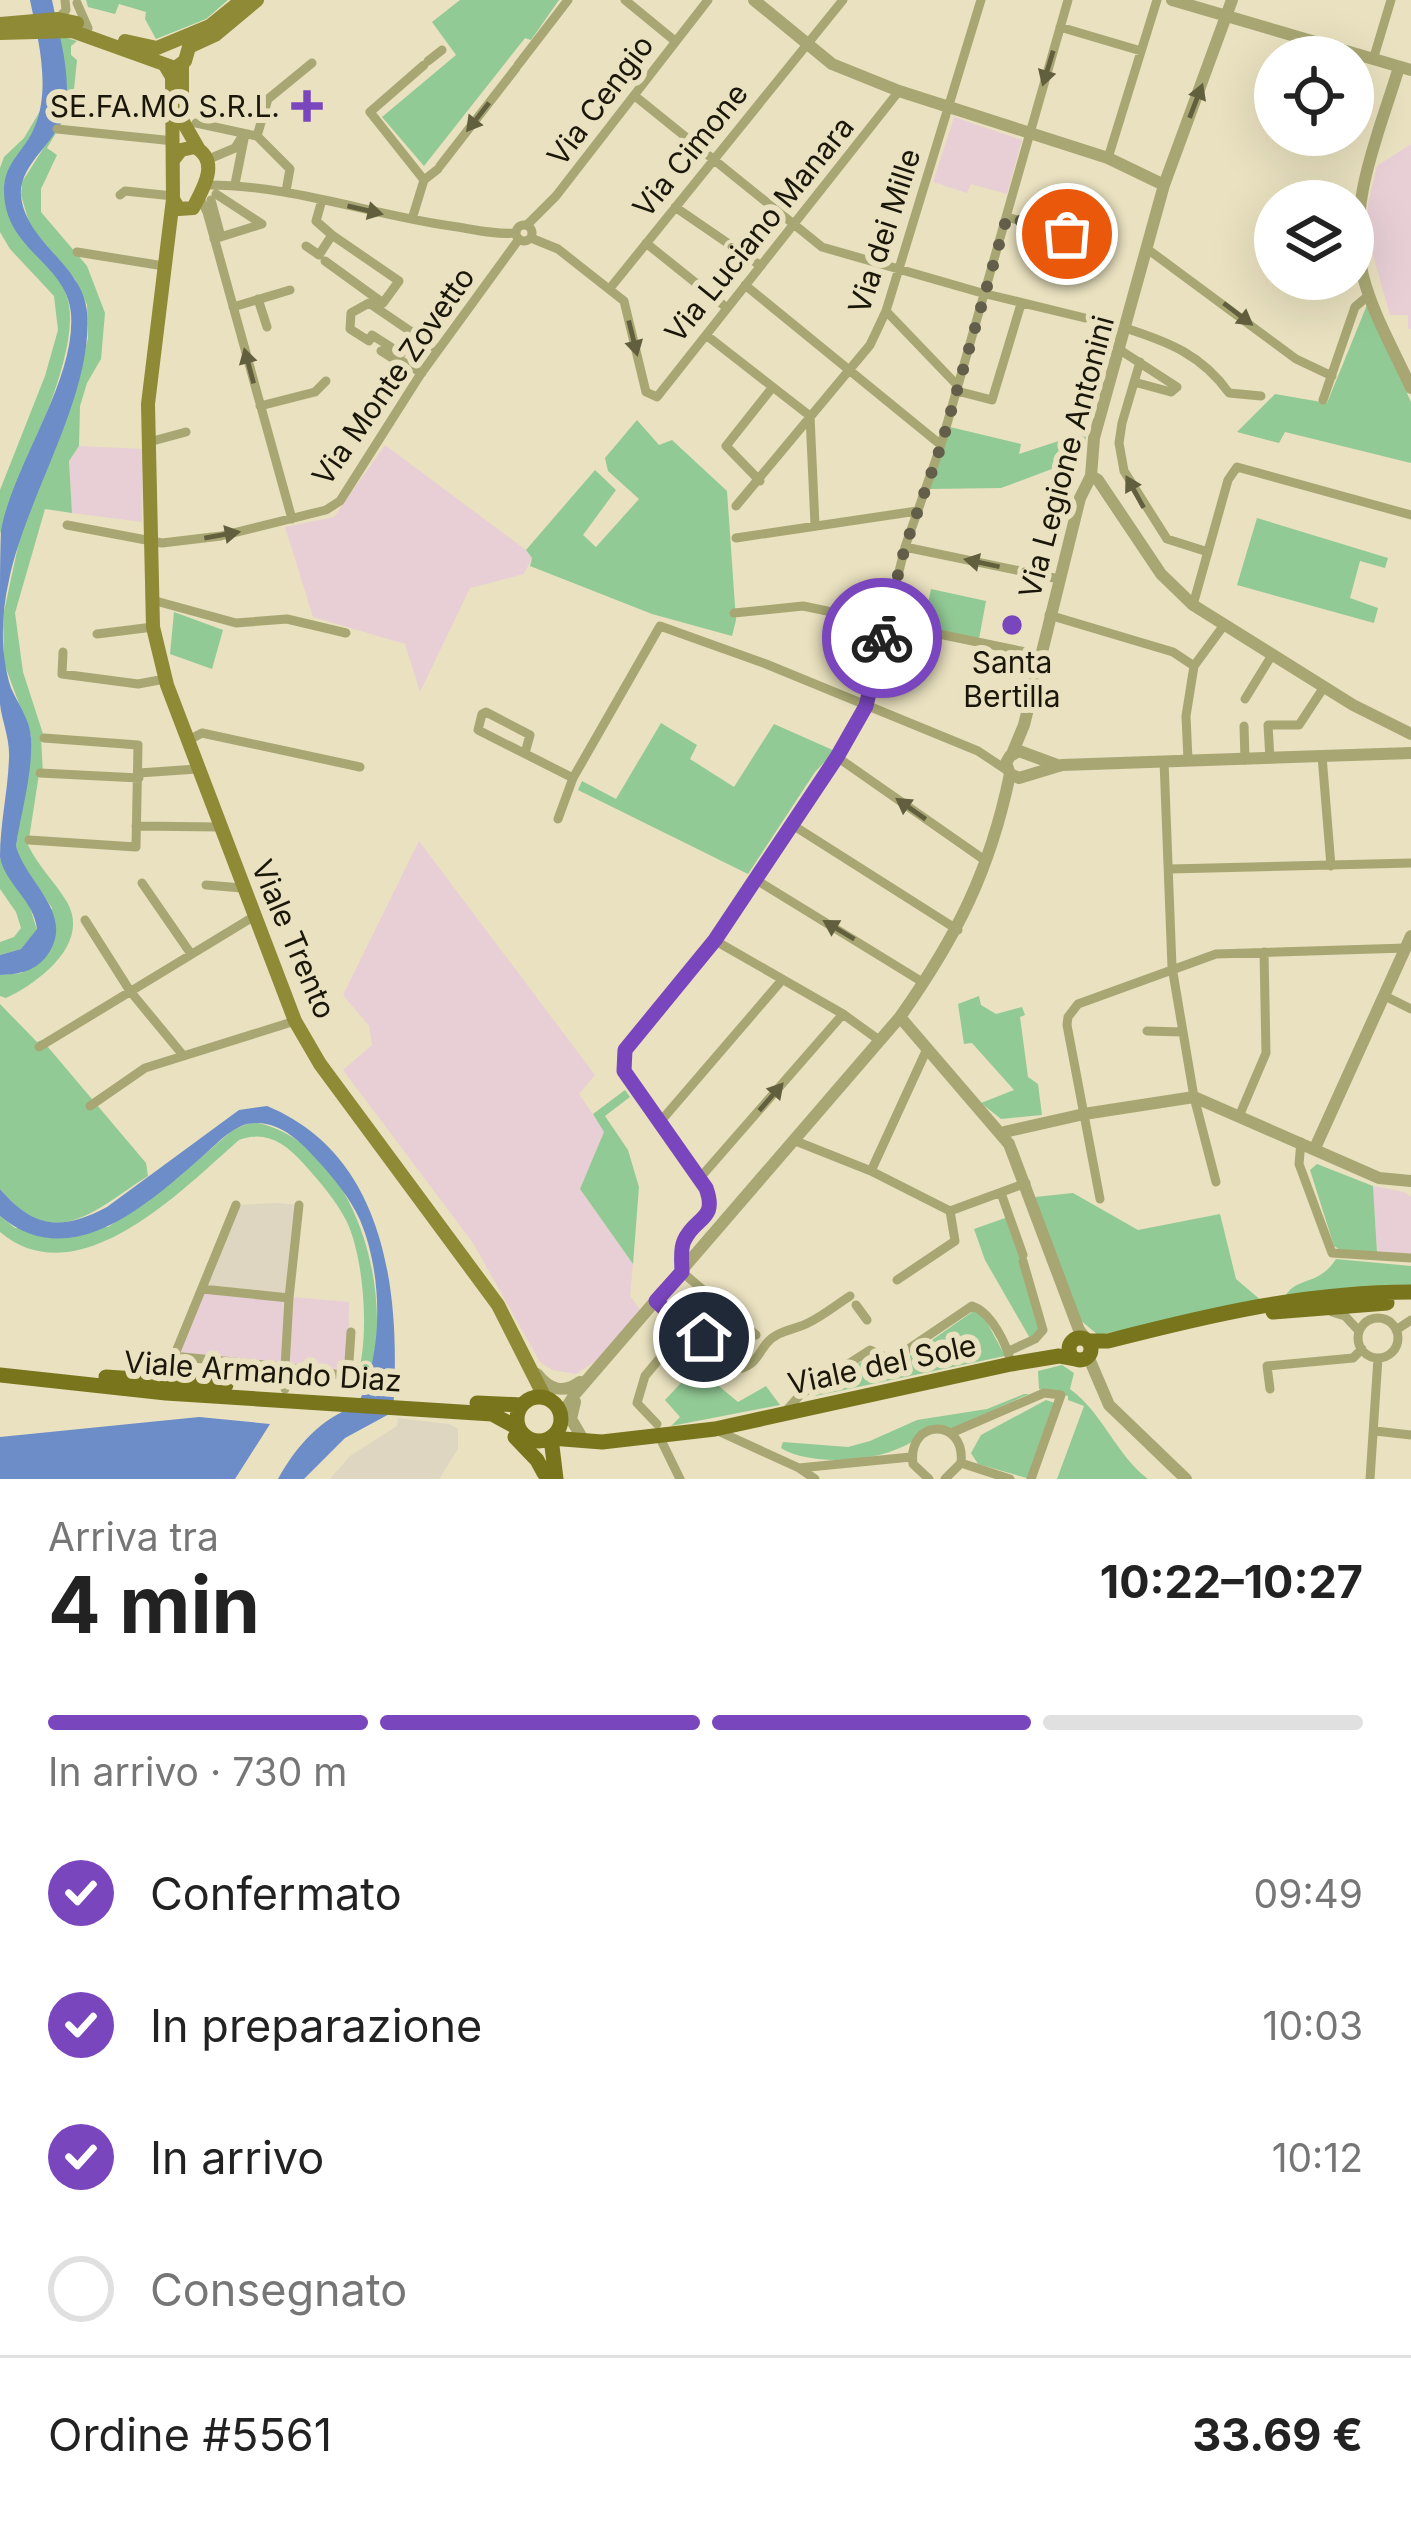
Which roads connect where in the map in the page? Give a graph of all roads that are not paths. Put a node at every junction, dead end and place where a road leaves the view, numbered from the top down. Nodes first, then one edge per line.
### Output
1 (65, 0) edge
2 (242, 0) edge
3 (257, 0) edge
4 (568, 0) edge
5 (625, 0) edge
6 (708, 0) edge
7 (754, 0) edge
8 (843, 0) edge
9 (981, 0) edge
10 (1067, 0) edge
11 (1157, 0) edge
12 (1172, 0) edge
13 (1232, 0) edge
14 (1391, 0) edge
15 (77, 1) edge
16 (1227, 16) junction
17 (58, 24) junction
18 (1060, 27) junction
19 (0, 28) edge
20 (88, 28) junction
21 (1293, 36) edge
22 (675, 41) junction
23 (806, 43) junction
24 (177, 50) junction
25 (442, 50) dead end
26 (1141, 51) junction
27 (1374, 57) edge
28 (1374, 60) edge
29 (312, 63) dead end
30 (164, 65) junction
31 (1405, 68) edge
32 (899, 91) junction
33 (635, 96) junction
34 (949, 108) junction
35 (196, 123) dead end
36 (57, 129) dead end
37 (245, 134) junction
38 (1028, 135) junction
39 (257, 136) junction
40 (174, 141) junction
41 (204, 154) junction
42 (1108, 158) junction
43 (712, 159) junction
44 (174, 166) junction
45 (424, 180) junction
46 (1366, 180) edge
47 (236, 184) junction
48 (1164, 185) junction
49 (286, 191) junction
50 (207, 194) junction
51 (120, 195) dead end
52 (173, 197) junction
53 (322, 200) junction
54 (675, 207) junction
55 (185, 211) junction
56 (1007, 217) junction
57 (412, 219) junction
58 (527, 225) junction
59 (795, 225) junction
60 (491, 232) junction
61 (1067, 234) dead end
62 (332, 235) junction
63 (517, 236) junction
64 (218, 238) junction
65 (531, 238) junction
66 (646, 243) junction
67 (306, 246) dead end
68 (1146, 248) junction
69 (77, 252) dead end
70 (508, 254) junction
71 (165, 260) junction
72 (325, 261) dead end
73 (761, 266) junction
74 (899, 269) junction
75 (746, 285) junction
76 (611, 287) junction
77 (290, 290) dead end
78 (982, 293) junction
79 (258, 299) junction
80 (1363, 300) edge
81 (1371, 300) edge
82 (1021, 304) junction
83 (233, 307) junction
84 (727, 308) junction
85 (886, 311) junction
86 (1085, 318) dead end
87 (267, 327) dead end
88 (1125, 328) junction
89 (412, 332) junction
90 (706, 335) junction
91 (438, 350) junction
92 (1120, 350) junction
93 (381, 351) dead end
94 (1140, 362) junction
95 (848, 371) junction
96 (421, 374) junction
97 (1332, 376) junction
98 (326, 381) dead end
99 (1134, 382) junction
100 (772, 388) junction
101 (957, 388) junction
102 (1411, 388) edge
103 (1261, 396) dead end
104 (1323, 400) dead end
105 (260, 406) junction
106 (810, 416) junction
107 (186, 432) dead end
108 (149, 442) junction
109 (941, 446) junction
110 (1091, 476) junction
111 (760, 481) junction
112 (736, 506) dead end
113 (917, 511) junction
114 (1411, 515) edge
115 (292, 519) junction
116 (67, 525) dead end
117 (815, 525) junction
118 (736, 538) dead end
119 (152, 542) junction
120 (905, 547) junction
121 (1208, 552) junction
122 (1059, 579) junction
123 (152, 600) junction
124 (1192, 605) junction
125 (734, 614) dead end
126 (1049, 615) junction
127 (1224, 625) junction
128 (885, 626) junction
129 (153, 627) junction
130 (346, 633) dead end
131 (97, 634) dead end
132 (63, 652) dead end
133 (1040, 655) junction
134 (1272, 655) junction
135 (1194, 666) junction
136 (166, 679) junction
137 (1324, 687) junction
138 (1245, 699) dead end
139 (866, 706) junction
140 (1244, 725) dead end
141 (1411, 734) edge
142 (44, 738) dead end
143 (187, 742) junction
144 (978, 751) junction
145 (525, 752) junction
146 (1411, 753) edge
147 (1020, 755) junction
148 (1322, 756) junction
149 (837, 757) junction
150 (1270, 759) junction
151 (1188, 760) junction
152 (1245, 760) junction
153 (1164, 761) junction
154 (1057, 765) junction
155 (360, 767) dead end
156 (197, 770) junction
157 (40, 773) dead end
158 (1018, 774) junction
159 (139, 775) junction
160 (573, 778) junction
161 (558, 819) dead end
162 (790, 824) junction
163 (136, 826) junction
164 (219, 826) junction
165 (29, 840) dead end
166 (986, 861) junction
167 (1411, 863) edge
168 (1330, 866) junction
169 (1170, 868) junction
170 (753, 878) junction
171 (142, 883) dead end
172 (206, 885) dead end
173 (242, 888) junction
174 (253, 917) junction
175 (85, 920) dead end
176 (958, 930) junction
177 (715, 940) junction
178 (1408, 942) edge
179 (1264, 952) junction
180 (190, 954) junction
181 (1172, 967) junction
182 (782, 980) junction
183 (924, 982) junction
184 (130, 991) junction
185 (1384, 996) junction
186 (1411, 1009) edge
187 (843, 1014) junction
188 (900, 1017) junction
189 (295, 1021) junction
190 (1147, 1031) dead end
191 (1182, 1032) junction
192 (879, 1040) junction
193 (39, 1047) dead end
194 (928, 1049) junction
195 (182, 1054) junction
196 (1194, 1097) junction
197 (90, 1106) dead end
198 (1084, 1114) junction
199 (1240, 1114) junction
200 (660, 1122) junction
201 (1000, 1133) junction
202 (794, 1140) junction
203 (1308, 1145) junction
204 (871, 1171) junction
205 (1411, 1181) edge
206 (1216, 1182) dead end
207 (703, 1183) junction
208 (1026, 1183) junction
209 (1001, 1193) junction
210 (1100, 1199) dead end
211 (236, 1205) dead end
212 (299, 1205) dead end
213 (950, 1211) junction
214 (730, 1216) junction
215 (1411, 1258) edge
216 (682, 1272) junction
217 (897, 1280) dead end
218 (202, 1288) junction
219 (1411, 1292) edge
220 (289, 1298) junction
221 (656, 1301) junction
222 (1411, 1302) edge
223 (1285, 1310) junction
224 (1411, 1320) edge
225 (867, 1321) dead end
226 (685, 1328) junction
227 (1396, 1330) junction
228 (1360, 1331) junction
229 (351, 1332) dead end
230 (756, 1335) dead end
231 (1362, 1349) junction
232 (1083, 1351) junction
233 (173, 1356) junction
234 (1010, 1357) junction
235 (1378, 1358) junction
236 (524, 1360) junction
237 (285, 1366) junction
238 (0, 1371) edge
239 (596, 1372) junction
240 (170, 1382) junction
241 (1270, 1388) dead end
242 (285, 1389) junction
243 (574, 1394) junction
244 (351, 1399) junction
245 (547, 1399) junction
246 (395, 1402) junction
247 (524, 1403) junction
248 (458, 1411) junction
249 (784, 1412) junction
250 (738, 1423) junction
251 (558, 1426) junction
252 (715, 1429) junction
253 (658, 1430) junction
254 (1375, 1432) junction
255 (522, 1433) junction
256 (951, 1433) junction
257 (1411, 1435) edge
258 (581, 1436) junction
259 (602, 1442) junction
260 (750, 1445) junction
261 (911, 1456) junction
262 (962, 1463) junction
263 (799, 1468) junction
264 (550, 1476) edge
265 (680, 1479) edge
266 (814, 1479) edge
267 (929, 1479) edge
268 (945, 1479) edge
269 (1010, 1479) edge
270 (1030, 1479) edge
271 (1186, 1479) edge
272 (1370, 1479) edge

1 - 17 street
2 - 24 main road
3 - 24 main road
4 -> 45 street
5 - 22 street
6 - 22 street, Via Cengio
7 - 23 street
8 - 23 street, Via Cimone
9 - 34 street, Via dei Mille
10 - 18 street
11 - 26 street
12 - 16 street
13 - 16 street, Via Legione Antonini
14 - 27 street
15 - 20 street
16 - 21 street
48 -> 16 street, Via Legione Antonini
17 - 19 main road
17 - 20 main road
17 - 30 main road
18 - 26 street
18 -> 38 street
20 - 24 main road
22 - 33 street, Via Cengio
23 - 32 street
23 - 43 street, Via Cimone
24 - 30 main road, Viale Trento
24 - 41 main road
25 - 45 street
26 - 42 street
28 - 31 street
29 - 39 street
30 - 40 main road, Viale Trento
31 - 46 street
32 - 34 street
32 - 59 street, Via Luciano Manara
33 - 43 street
33 - 58 street, Via Cengio
34 - 38 street
34 - 74 street, Via dei Mille
35 - 37 street
36 - 40 street
37 - 39 street
37 - 41 street
37 - 47 street
38 - 42 street
38 - 56 street
39 - 49 street
40 - 44 main road, Viale Trento
41 - 44 main road
41 - 50 main road
42 - 48 street
43 - 54 street, Via Cimone
43 - 59 street
44 - 52 main road, Viale Trento
45 - 57 street
47 - 49 street
47 - 50 street
48 - 68 street, Via Legione Antonini
49 - 53 street
50 - 55 main road
50 - 64 street
50 - 64 street
51 - 52 street
52 - 55 main road
52 - 71 main road, Viale Trento
53 -> 57 street
53 - 62 street
54 - 66 street, Via Cimone
54 - 73 street
55 - 71 main road, Viale Trento
56 - 61 street
56 - 78 street
57 - 60 street
58 - 63 street, Via Cengio
58 - 65 street
59 - 73 street, Via Luciano Manara
59 - 74 street
60 - 63 street
60 - 70 street
62 - 67 street
62 - 72 street
63 - 65 street
63 - 70 street, Via Monte Zovetto
64 - 83 street
65 - 76 street
66 - 76 street, Via Cimone
66 - 84 street
68 - 88 street, Via Legione Antonini
68 -> 97 street
69 - 71 street
70 - 91 street, Via Monte Zovetto
71 - 108 main road, Viale Trento
73 - 75 street, Via Luciano Manara
74 - 78 street
74 - 85 street, Via dei Mille
75 - 84 street, Via Luciano Manara
75 - 95 street
76 -> 90 street, Via Luciano Manara
77 - 79 street
78 - 82 street
78 - 101 street
79 - 83 street
79 - 87 street
80 - 97 street
81 - 102 street
82 - 86 street
82 - 101 street
105 -> 83 street
84 - 90 street, Via Luciano Manara
85 - 95 street, Via dei Mille
85 - 101 street
88 - 92 street, Via Legione Antonini
88 - 103 street
89 - 89 street
89 - 91 street
89 - 96 street
90 - 100 street
91 - 96 street, Via Monte Zovetto
92 - 94 street
92 - 110 street, Via Legione Antonini
93 - 96 street
94 - 99 street
94 - 99 street
95 - 106 street, Via dei Mille
95 - 109 street
96 - 115 street, Via Monte Zovetto
97 - 104 street
98 - 105 street
121 -> 99 street
100 - 106 street
100 - 111 street
101 - 109 street
105 - 115 street
106 - 111 street, Via dei Mille
106 - 117 street
107 - 108 street
108 - 119 main road, Viale Trento
109 - 113 street
110 - 122 street, Via Legione Antonini
110 - 124 street
111 - 112 street, Via dei Mille
113 - 117 street
113 - 120 street
114 - 121 street
119 -> 115 street, Via Monte Zovetto
116 - 119 street
117 - 118 street
119 - 123 main road, Viale Trento
122 -> 120 street
120 - 128 street
121 - 124 street
122 - 126 street, Via Legione Antonini
123 - 129 main road, Viale Trento
123 - 130 street
124 - 127 street
125 - 128 street
126 - 133 street, Via Legione Antonini
126 - 135 street
127 - 134 street
127 - 135 street
128 - 133 street
128 - 139 street
129 - 131 street
129 - 136 main road, Viale Trento
132 - 136 street
133 - 147 street, Via Legione Antonini
134 - 137 street
134 - 138 street
135 - 151 street
136 - 143 main road, Viale Trento
137 - 141 street
137 - 150 street
139 - 144 street
139 - 149 street
139 - 160 street
140 - 152 street
142 - 159 street
143 - 155 street
143 - 156 main road, Viale Trento
144 - 147 street
144 - 158 street
145 - 145 street
145 - 160 street
146 - 148 street
147 - 154 street
147 - 158 street
147 - 158 street
148 - 150 street
148 - 168 street
149 - 162 street
166 -> 149 street
150 - 152 street
151 - 152 street
151 - 153 street
153 - 154 street
153 - 169 street
154 - 158 street
156 - 159 street
156 - 164 main road, Viale Trento
157 - 159 street
158 - 166 street
159 - 163 street
160 - 161 street
162 - 170 street
162 - 176 street
163 - 164 street
163 - 165 street
164 - 173 main road, Viale Trento
166 - 176 street
167 - 168 street
168 - 169 street
169 - 181 street
170 - 177 street
183 -> 170 street
171 - 180 street
172 - 173 street
173 - 174 main road, Viale Trento
174 - 180 street
174 - 189 main road, Viale Trento
175 - 184 street
176 - 183 street
177 - 182 street
177 - 200 street
178 - 179 street
178 - 185 street
179 - 181 street
179 - 199 street
180 - 184 street
181 - 191 street
181 - 198 street
182 - 187 street
182 - 200 street
183 - 188 street
184 - 193 street
184 - 195 street
185 - 186 street
185 - 203 street
187 - 192 street
207 -> 187 street
188 - 192 street
188 - 194 street
189 - 195 street
189 - 236 main road, Viale Trento
190 - 191 street
191 - 196 street
192 - 202 street
194 - 201 street
194 - 204 street
195 - 197 street
196 - 198 street
196 - 199 street
196 - 206 street
198 - 201 street
198 - 210 street
199 - 203 street
200 - 207 street
201 - 208 street
202 - 204 street
202 - 214 street
203 - 205 street
203 - 215 street
204 - 213 street
207 - 214 street
207 - 216 street
208 - 209 street
208 - 232 street
209 - 213 street
209 - 234 street
211 - 218 street
212 - 220 street
213 - 217 street
214 - 216 street
216 - 221 street
216 - 230 street
218 - 220 street
218 - 233 street
219 - 232 main road, Viale del Sole
220 - 237 street
221 - 226 street
221 - 239 street
222 - 223 main road, Viale del Sole
223 - 228 street
223 - 232 main road, Viale del Sole
224 - 227 street
225 - 226 street
226 - 253 street
227 - 228 street
227 - 235 street
228 - 231 street
229 - 237 street
231 - 235 street
231 - 241 street
232 - 234 main road, Viale del Sole
232 - 271 street
233 - 237 street
233 - 240 street
234 - 249 main road, Viale del Sole
234 - 249 street
235 - 254 street
236 - 239 street
236 - 245 main road, Viale Trento
236 - 247 main road, Viale Trento
237 - 242 street
238 - 240 main road, Viale Armando Diaz
238 - 244 main road, Viale Armando Diaz
239 - 243 street
239 - 258 street
240 - 242 main road, Viale Armando Diaz
242 - 244 main road, Viale Armando Diaz
243 - 245 street
243 - 251 street
244 - 246 main road, Viale Armando Diaz
245 - 247 main road
245 - 251 main road
246 - 247 main road, Viale Armando Diaz
246 - 248 main road, Viale Armando Diaz
247 - 255 main road
248 - 255 main road, Viale Armando Diaz
248 - 264 main road
249 - 250 main road, Viale del Sole
250 - 252 main road, Viale del Sole
250 - 260 street
251 - 255 main road
251 - 258 main road, Viale del Sole
251 - 259 main road, Viale del Sole
251 - 264 main road
252 - 253 main road, Viale del Sole
252 - 260 street
253 - 259 main road, Viale del Sole
253 - 265 street
254 - 257 street
254 - 272 street
255 - 264 main road
256 - 261 street
256 - 262 street
256 - 270 street
258 - 259 main road, Viale del Sole
259 - 264 main road
260 - 263 street
261 - 263 street
261 - 267 street
262 - 268 street
262 - 269 street
263 - 266 street

